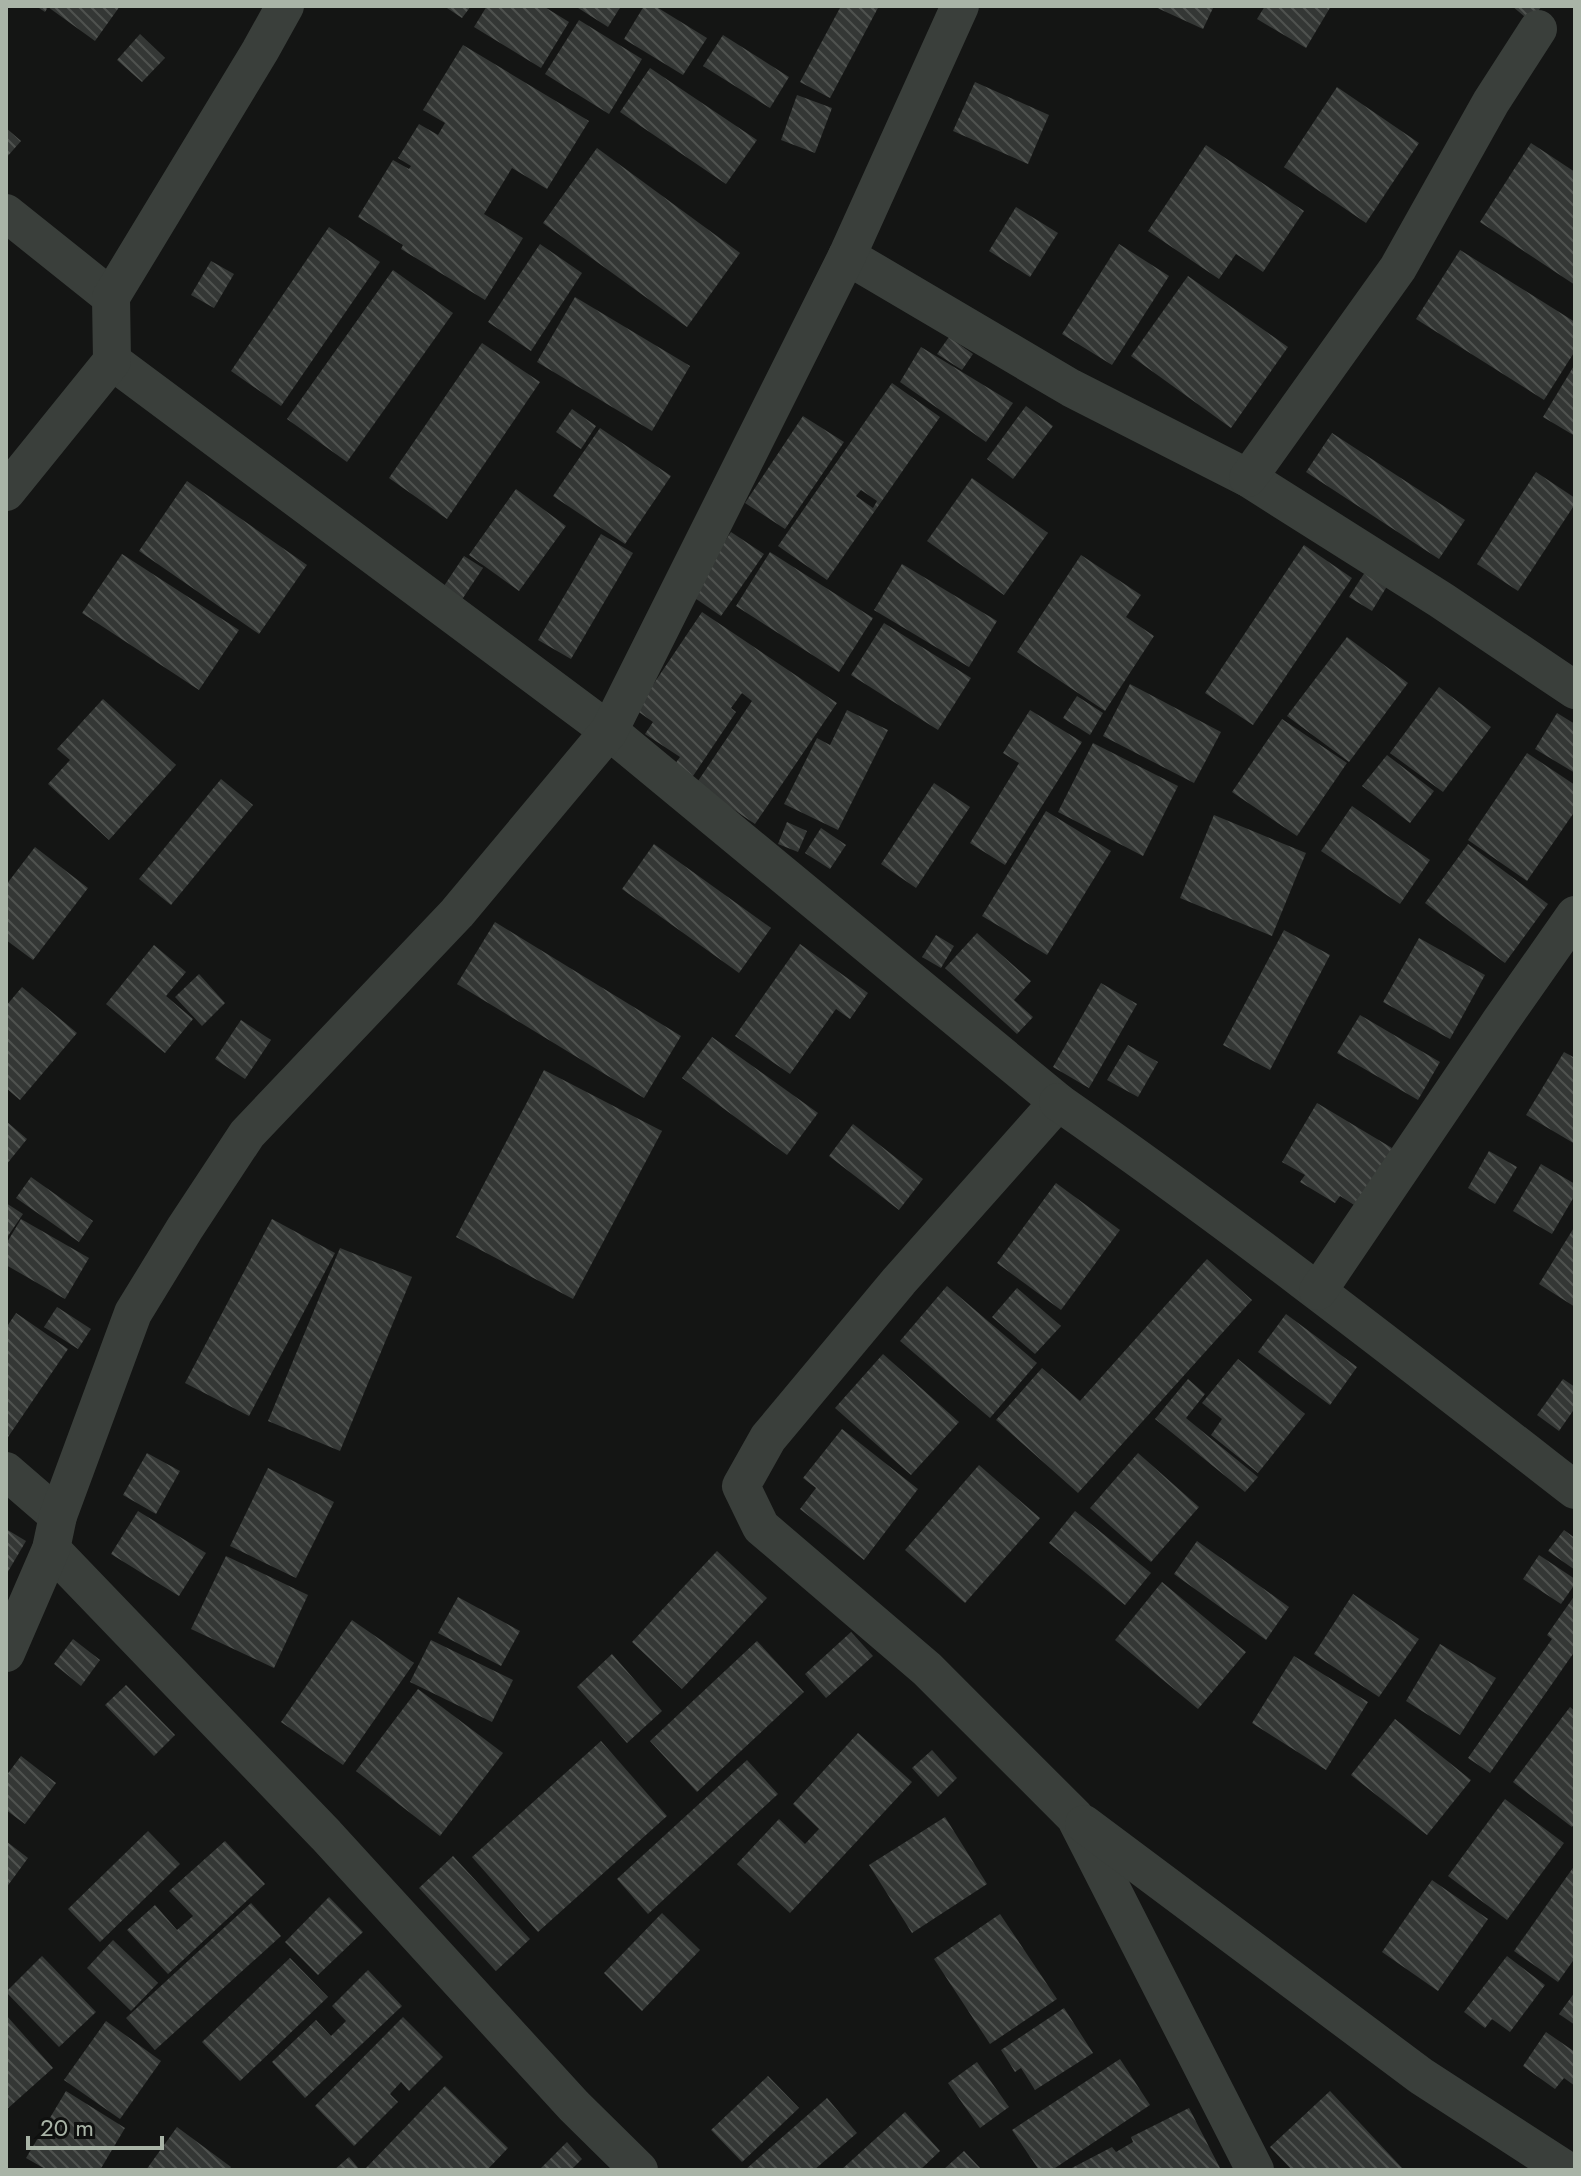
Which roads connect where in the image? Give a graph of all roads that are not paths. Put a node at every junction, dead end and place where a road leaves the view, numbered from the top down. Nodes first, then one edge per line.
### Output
1 (285, 6) edge
2 (960, 6) edge
3 (1538, 29) dead end
4 (6, 213) edge
5 (847, 256) junction
6 (111, 297) junction
7 (112, 361) junction
8 (1248, 478) junction
9 (6, 492) edge
10 (1575, 690) edge
11 (609, 731) junction
12 (1575, 915) edge
13 (1058, 1102) junction
14 (1318, 1291) junction
15 (6, 1471) edge
16 (1575, 1490) edge
17 (55, 1532) junction
18 (6, 1653) edge
19 (1075, 1817) junction
20 (639, 2170) edge
21 (1255, 2170) edge
22 (1566, 2170) edge

1 - 6 street
2 - 5 street
3 - 8 street
4 - 6 street
5 - 8 street
5 - 11 street
6 - 7 street
7 - 9 street
7 - 11 street
8 - 10 street
11 - 13 street
11 - 17 street
12 - 14 street
13 - 14 street
13 - 19 street
14 - 16 street
15 - 17 street
17 - 18 street
17 - 20 street
19 - 21 street
19 - 22 street

